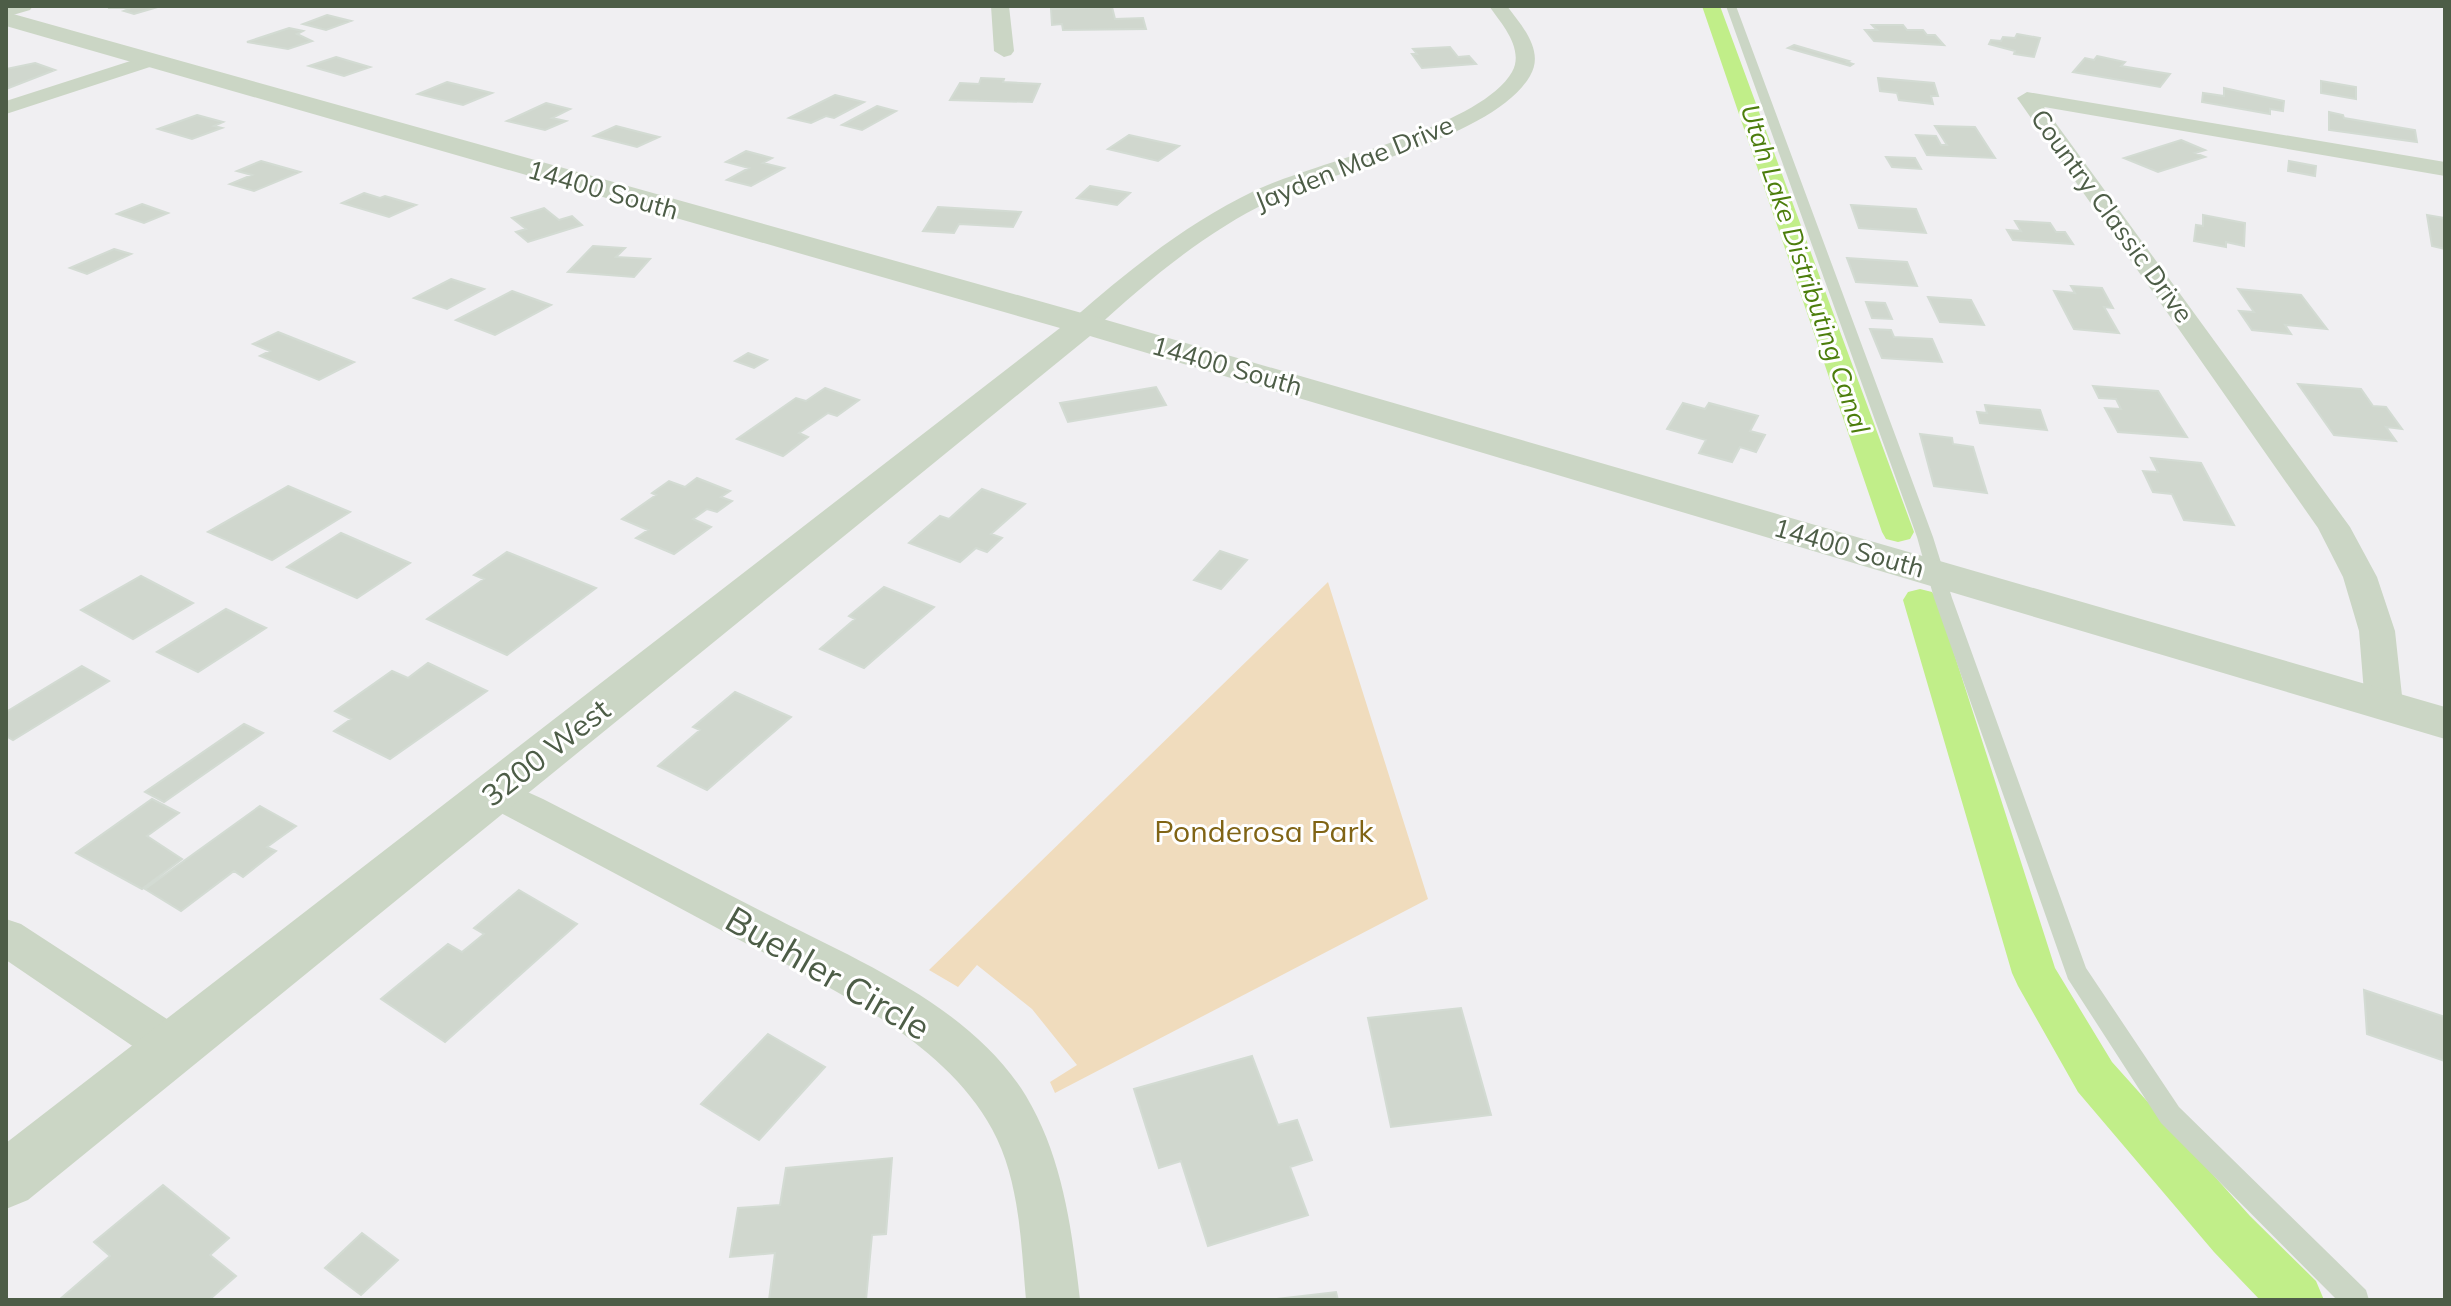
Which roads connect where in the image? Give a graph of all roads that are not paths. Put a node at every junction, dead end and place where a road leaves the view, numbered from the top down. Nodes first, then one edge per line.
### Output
1 (24, 6) edge
2 (1000, 6) edge
3 (1498, 6) edge
4 (1731, 6) edge
5 (6, 11) edge
6 (6, 19) edge
7 (1004, 51) dead end
8 (149, 61) junction
9 (6, 108) edge
10 (2445, 169) edge
11 (1084, 324) junction
12 (1936, 574) junction
13 (2384, 705) junction
14 (2445, 723) edge
15 (496, 793) junction
16 (6, 937) edge
17 (173, 1048) junction
18 (6, 1180) edge
19 (1053, 1300) edge
20 (2356, 1300) edge

1 - 5 street
2 - 7 street
3 - 11 street, Jayden Mae Drive
4 - 12 lane
6 - 8 street, 14400 South
8 - 9 street
8 - 11 street, 14400 South
10 - 13 street, Country Classic Drive
11 - 12 street, 14400 South
11 - 15 street, 3200 West
12 - 13 street, 14400 South
12 - 20 lane
13 - 14 street, 14400 South
15 - 17 street, 3200 West
15 - 19 street, Buehler Circle
16 - 17 street
17 - 18 street, 3200 West

